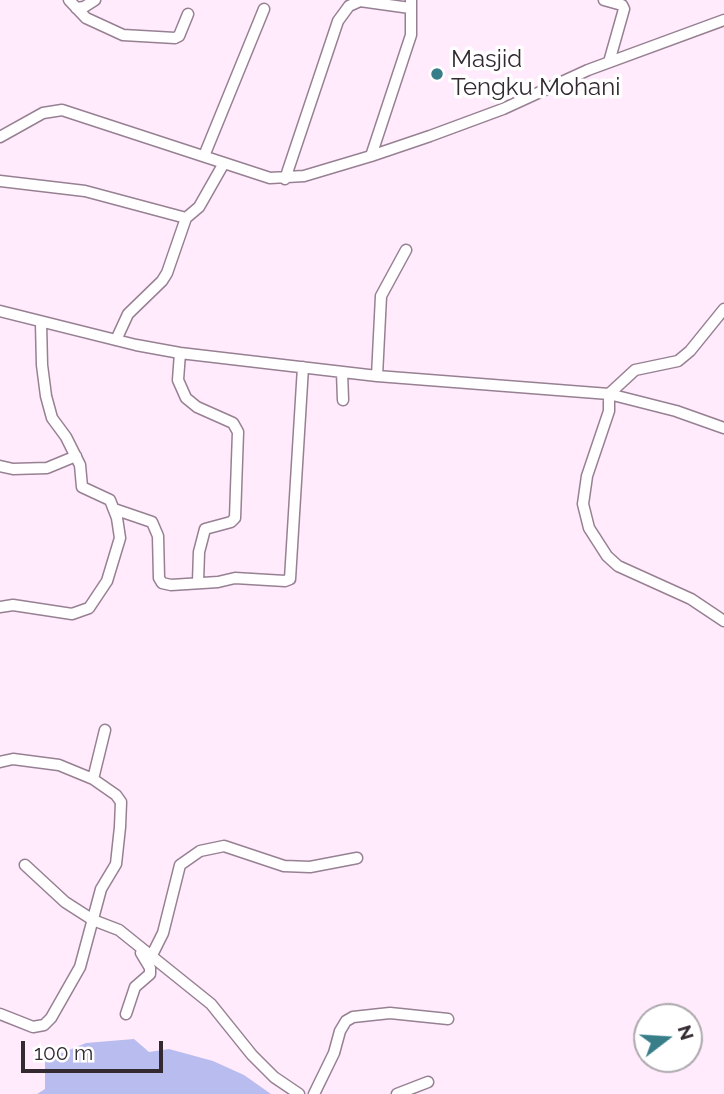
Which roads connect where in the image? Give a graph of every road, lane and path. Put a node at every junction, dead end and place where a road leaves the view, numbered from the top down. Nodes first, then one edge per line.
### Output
1 (95, 0) edge
2 (604, 0) edge
3 (73, 4) edge
4 (410, 4) edge
5 (264, 9) dead end
6 (188, 13) dead end
7 (724, 20) edge
8 (609, 62) junction
9 (0, 137) edge
10 (204, 156) junction
11 (371, 156) junction
12 (224, 163) junction
13 (285, 179) junction
14 (0, 181) edge
15 (186, 218) junction
16 (406, 250) dead end
17 (724, 309) edge
18 (0, 311) edge
19 (41, 323) junction
20 (116, 341) junction
21 (180, 353) junction
22 (303, 367) junction
23 (342, 372) junction
24 (377, 376) junction
25 (609, 394) junction
26 (343, 400) dead end
27 (724, 428) edge
28 (76, 456) junction
29 (0, 466) edge
30 (114, 509) junction
31 (198, 582) junction
32 (0, 607) edge
33 (724, 621) edge
34 (105, 730) dead end
35 (0, 762) edge
36 (93, 779) junction
37 (358, 858) dead end
38 (25, 865) dead end
39 (93, 920) junction
40 (138, 946) junction
41 (151, 957) junction
42 (0, 1014) edge
43 (126, 1014) dead end
44 (448, 1019) dead end
45 (428, 1082) dead end
46 (299, 1094) edge
47 (314, 1094) edge
48 (397, 1094) edge

1 - 3 street
2 - 8 street
3 - 6 street
4 - 11 street
4 - 13 street
5 - 10 street
7 - 8 street
8 - 11 street
9 - 10 street
10 - 12 street
11 - 13 street
12 - 13 street
12 - 15 street
14 - 15 street
15 - 20 street
16 - 24 street
17 - 25 street
18 - 19 street
19 - 20 street
19 - 28 street
20 - 21 street
21 - 22 street
21 - 31 street
22 - 23 street
22 - 31 street
23 - 24 street
23 - 26 street
24 - 25 street
25 - 27 street
25 - 33 street
28 - 29 street
28 - 30 street
30 - 31 street
30 - 32 street
34 - 36 street
35 - 36 street
36 - 39 street
37 - 41 street
38 - 39 street
39 - 40 street
39 - 42 street
40 - 41 street
40 - 43 street
41 - 46 street
44 - 47 street
45 - 48 street

